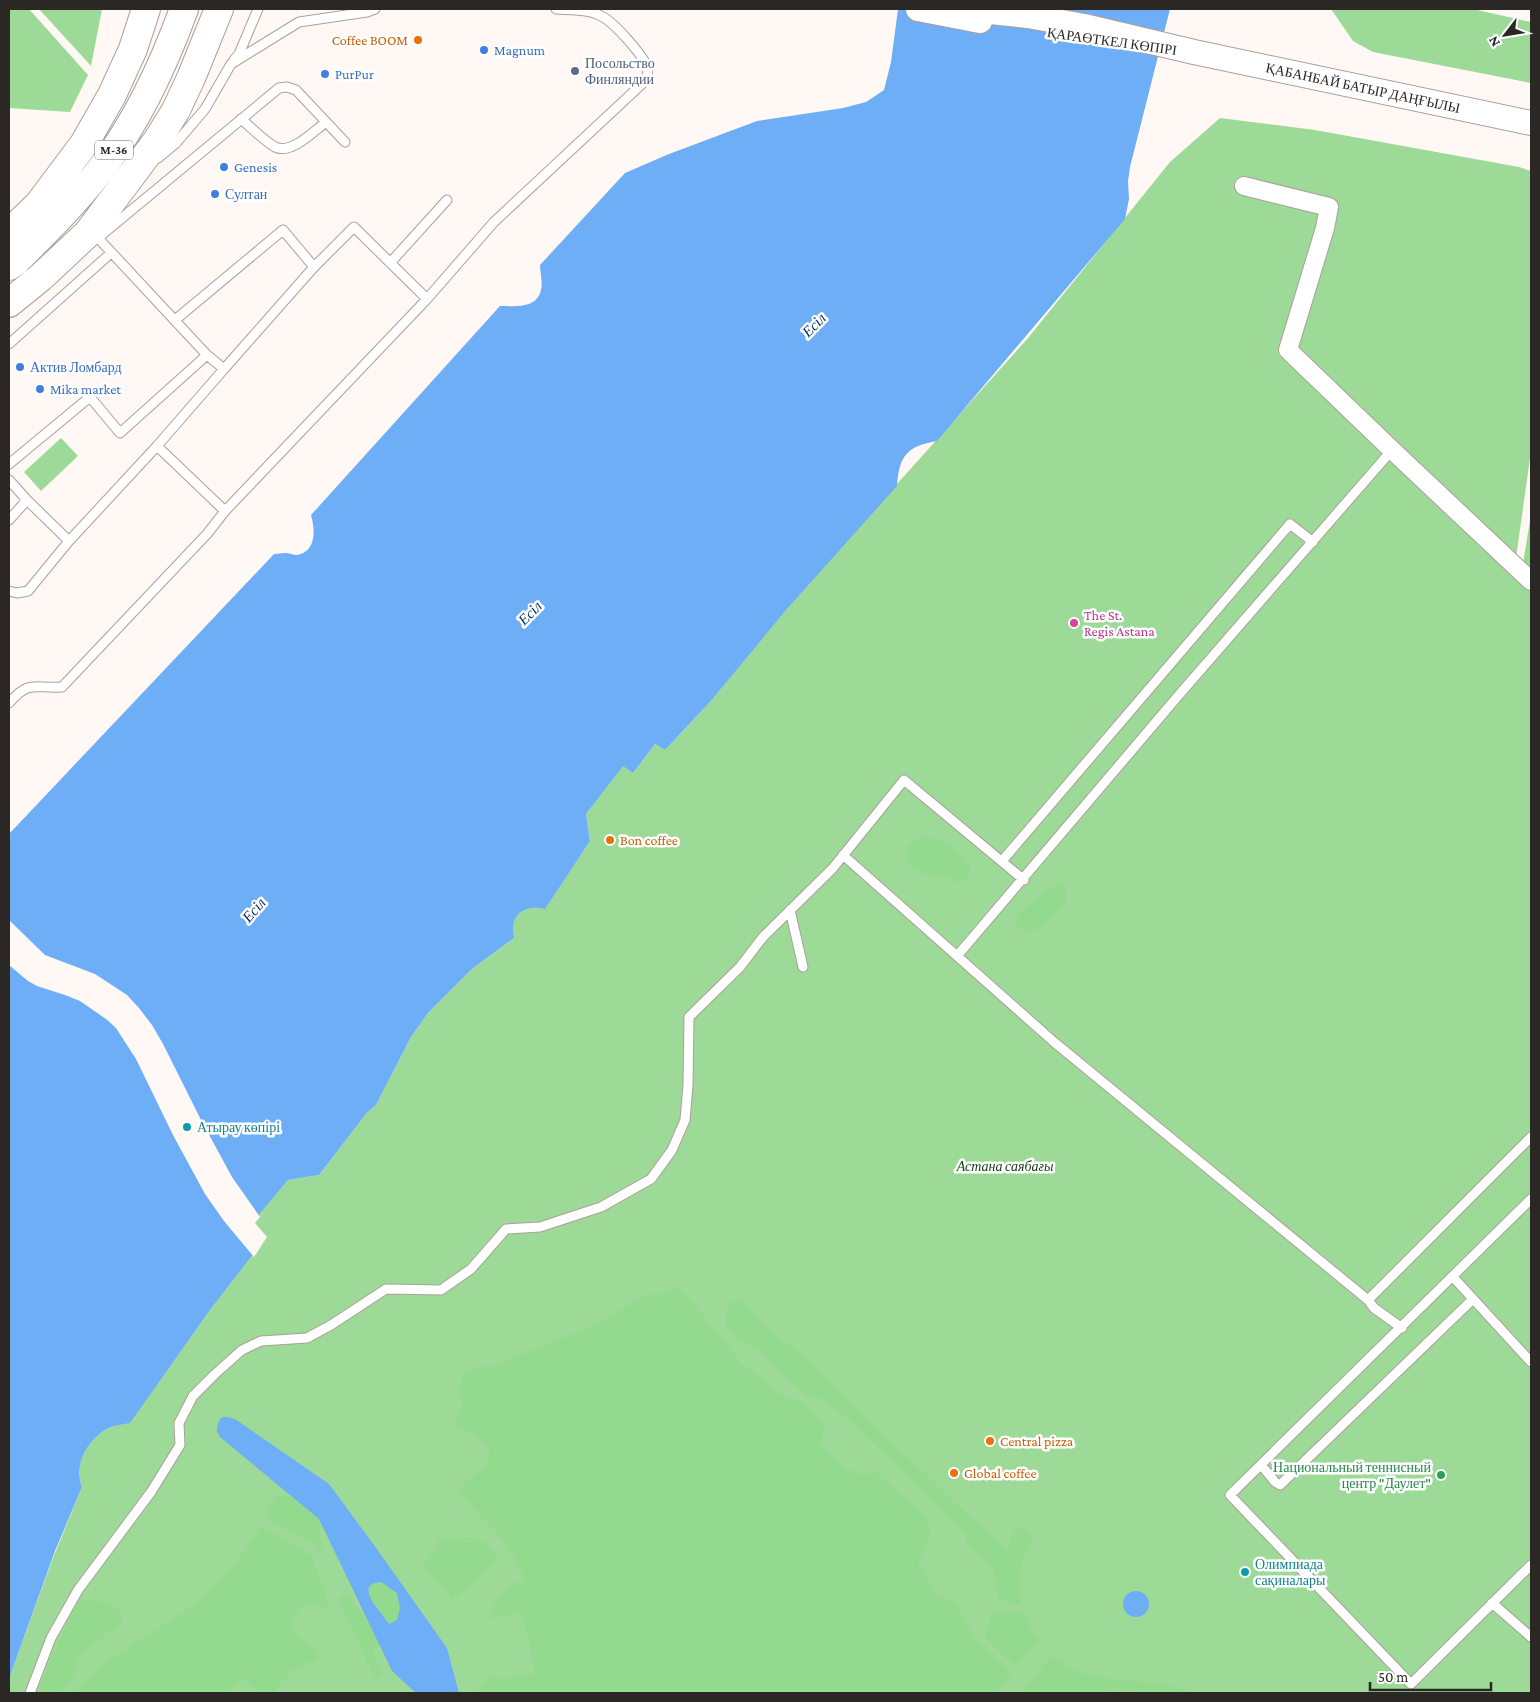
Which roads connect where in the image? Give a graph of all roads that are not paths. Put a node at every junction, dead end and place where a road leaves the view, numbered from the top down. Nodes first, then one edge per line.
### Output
1 (146, 9) edge
2 (184, 9) edge
3 (218, 9) edge
4 (258, 9) edge
5 (375, 9) edge
6 (556, 9) edge
7 (918, 9) edge
8 (963, 9) edge
9 (1194, 52) junction
10 (231, 64) junction
11 (241, 119) junction
12 (326, 122) junction
13 (1531, 123) edge
14 (346, 142) dead end
15 (134, 172) junction
16 (1244, 186) dead end
17 (447, 200) dead end
18 (9, 233) edge
19 (90, 242) junction
20 (111, 253) junction
21 (390, 263) junction
22 (9, 266) edge
23 (314, 267) junction
24 (428, 299) junction
25 (9, 303) edge
26 (9, 313) edge
27 (174, 320) junction
28 (9, 344) edge
29 (207, 355) junction
30 (224, 369) junction
31 (157, 446) junction
32 (1392, 450) junction
33 (9, 464) edge
34 (9, 480) edge
35 (27, 500) junction
36 (225, 511) junction
37 (9, 520) edge
38 (69, 541) junction
39 (1313, 542) junction
40 (1531, 581) edge
41 (9, 591) edge
42 (9, 703) edge
43 (843, 855) junction
44 (1002, 861) junction
45 (1024, 880) junction
46 (790, 910) junction
47 (957, 956) junction
48 (803, 967) dead end
49 (1531, 1137) edge
50 (1531, 1199) edge
51 (1453, 1277) junction
52 (1473, 1299) junction
53 (1368, 1300) junction
54 (1402, 1328) junction
55 (1531, 1362) edge
56 (1262, 1466) junction
57 (1531, 1565) edge
58 (1492, 1602) junction
59 (1531, 1637) edge
60 (30, 1693) edge

1 - 18 main road, M-36
2 - 22 main road, M-36
3 - 15 main road
4 - 10 lane
5 - 10 lane
6 - 24 lane
7 - 9 main road, ҚАРАӨТКЕЛ КӨПІРІ
8 - 9 main road, ҚАРАӨТКЕЛ КӨПІРІ
9 - 13 main road, ҚАБАНБАЙ БАТЫР ДАҢҒЫЛЫ
10 - 15 lane
11 - 12 lane
11 - 12 lane
11 - 19 lane
12 - 14 lane
15 - 19 main road
16 - 32 street
17 - 21 lane
19 - 20 lane
19 - 25 main road
19 - 26 lane
20 - 27 lane
20 - 28 lane
21 - 23 lane
21 - 24 lane
23 - 27 lane
23 - 30 lane
24 - 36 lane
27 - 29 lane
29 - 30 lane
29 - 33 lane
30 - 31 lane
31 - 36 lane
31 - 38 lane
32 - 39 lane
32 - 40 street
34 - 35 lane
35 - 37 lane
35 - 38 lane
36 - 42 lane
38 - 41 lane
39 - 44 lane
39 - 45 lane
43 - 44 lane
43 - 46 lane
43 - 47 lane
44 - 45 lane
45 - 47 lane
46 - 48 lane
46 - 60 lane
47 - 53 lane
49 - 53 lane
50 - 51 lane
51 - 52 lane
51 - 54 lane
52 - 55 lane
52 - 56 lane
53 - 54 lane
54 - 56 lane
56 - 58 lane
57 - 58 lane
58 - 59 lane

